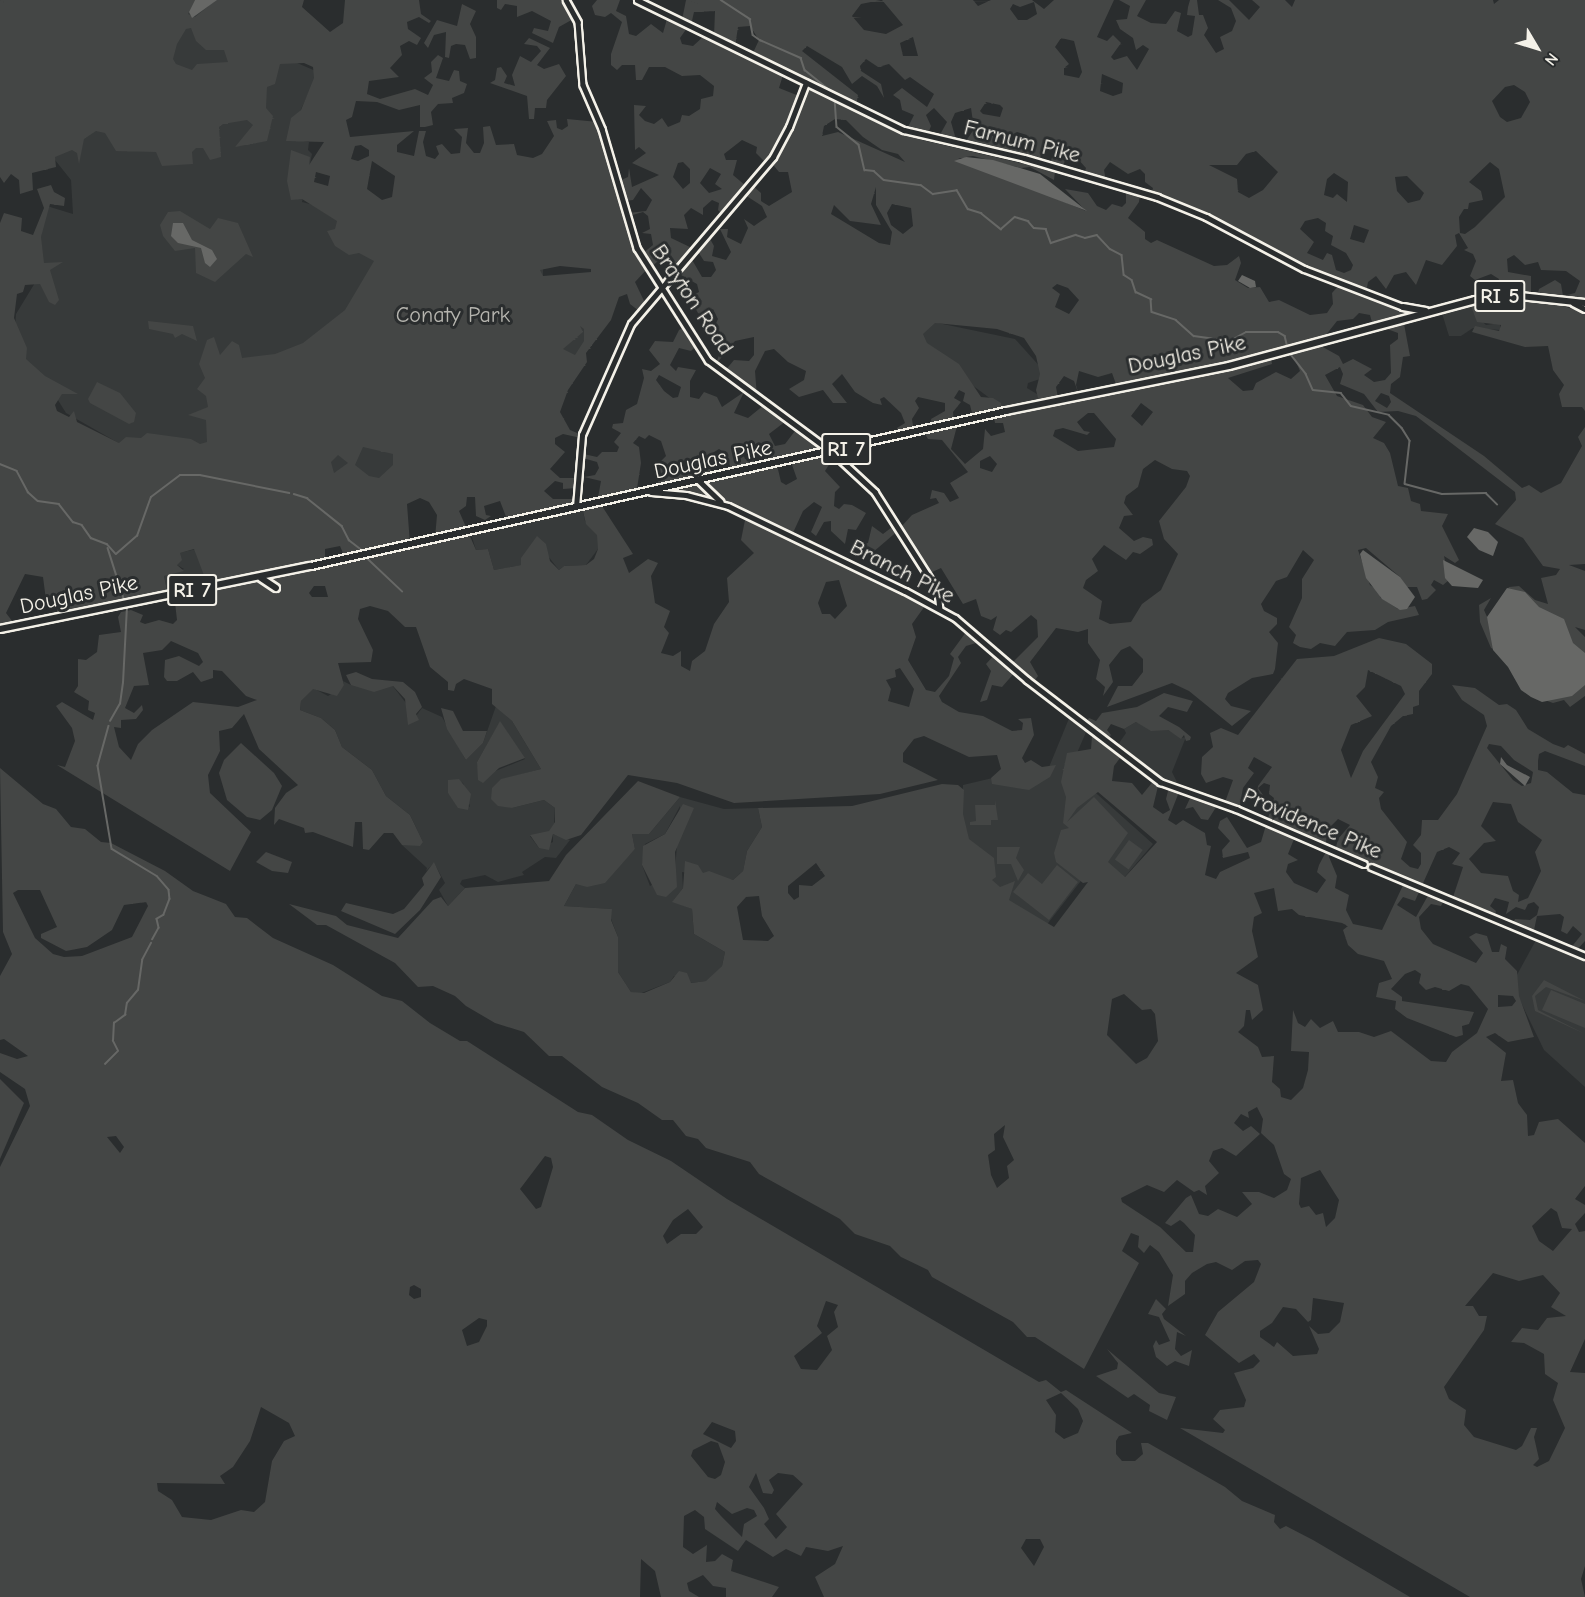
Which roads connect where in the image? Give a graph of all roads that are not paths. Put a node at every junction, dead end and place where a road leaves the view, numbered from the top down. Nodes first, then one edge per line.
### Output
1 (566, 0) edge
2 (637, 0) edge
3 (806, 83) junction
4 (663, 285) junction
5 (1572, 303) junction
6 (1585, 303) edge
7 (1403, 307) joint
8 (1585, 309) edge
9 (1413, 314) junction
10 (832, 452) junction
11 (699, 482) junction
12 (651, 492) junction
13 (728, 506) junction
14 (576, 507) junction
15 (258, 577) junction
16 (276, 588) dead end
17 (940, 609) junction
18 (0, 629) edge
19 (1044, 694) joint
20 (1364, 864) joint
21 (1371, 867) joint
22 (1585, 956) edge

1 - 4 street, Brayton Road
2 - 3 main road, Farnum Pike
3 - 4 street
3 - 7 main road, Farnum Pike
4 - 10 street, Brayton Road
4 - 14 street
5 - 6 main road
5 - 8 main road, RI 5
5 - 9 main road, RI 5
7 - 9 main road, Farnum Pike
9 - 10 main road, Douglas Pike / RI 7
10 - 11 main road, Douglas Pike / RI 7
10 - 17 street, Brayton Road
11 - 12 main road, Douglas Pike / RI 7
11 - 13 main road, Branch Pike
12 - 13 main road, Branch Pike
12 - 14 main road, Douglas Pike / RI 7
13 - 17 main road, Branch Pike
14 - 15 main road, Douglas Pike / RI 7
15 - 16 main road
15 - 18 main road, Douglas Pike / RI 7
17 - 19 main road, Branch Pike
19 - 20 main road, Providence Pike
20 - 21 street, Providence Pike
21 - 22 main road, Providence Pike

